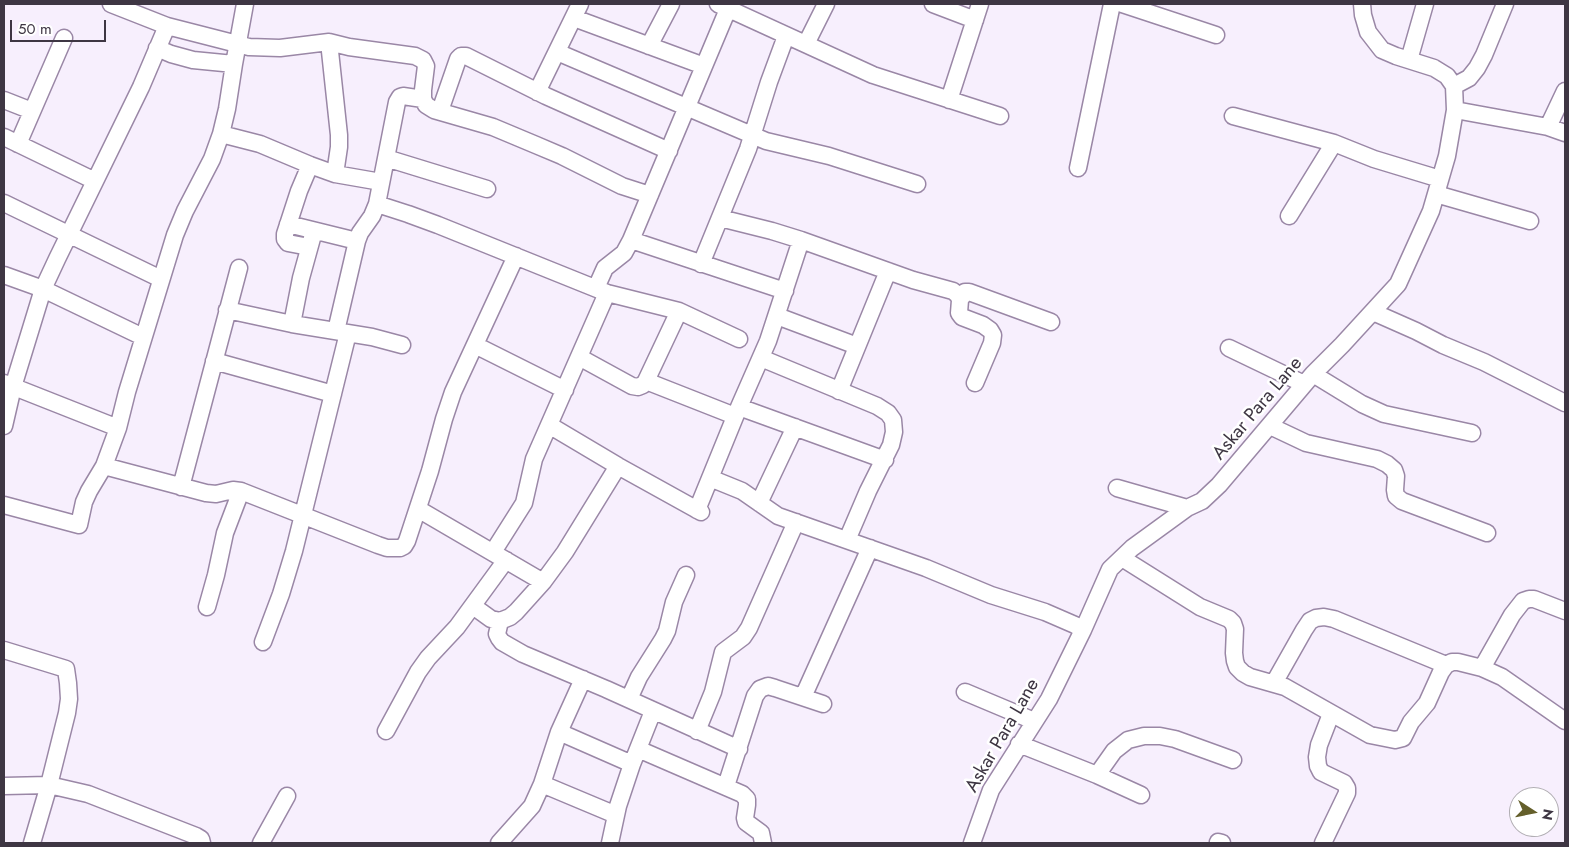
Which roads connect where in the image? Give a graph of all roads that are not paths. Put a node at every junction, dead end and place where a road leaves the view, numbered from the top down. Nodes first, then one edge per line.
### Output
1 (111, 4) edge
2 (245, 4) edge
3 (826, 4) edge
4 (933, 4) edge
5 (980, 4) edge
6 (1112, 4) edge
7 (1122, 4) edge
8 (1362, 4) edge
9 (1425, 4) edge
10 (1505, 4) edge
11 (665, 5) edge
12 (723, 6) edge
13 (577, 11) edge
14 (975, 20) junction
15 (167, 26) junction
16 (1216, 35) dead end
17 (786, 36) junction
18 (64, 38) dead end
19 (329, 42) junction
20 (806, 44) junction
21 (238, 45) junction
22 (649, 46) junction
23 (158, 48) junction
24 (557, 52) junction
25 (1409, 60) junction
26 (234, 64) junction
27 (704, 66) junction
28 (1454, 86) junction
29 (1565, 91) edge
30 (537, 92) junction
31 (423, 99) junction
32 (4, 100) edge
33 (949, 100) junction
34 (686, 108) junction
35 (1455, 110) junction
36 (32, 112) junction
37 (440, 112) junction
38 (1000, 116) dead end
39 (1234, 116) dead end
40 (1548, 127) junction
41 (1565, 132) edge
42 (221, 134) junction
43 (753, 136) junction
44 (11, 140) edge
45 (1334, 143) junction
46 (669, 151) junction
47 (386, 158) junction
48 (310, 165) junction
49 (1078, 168) dead end
50 (335, 174) junction
51 (95, 181) junction
52 (381, 182) junction
53 (917, 184) dead end
54 (1438, 187) junction
55 (488, 189) dead end
56 (650, 195) junction
57 (4, 204) edge
58 (377, 204) junction
59 (1289, 216) dead end
60 (720, 218) junction
61 (1530, 221) dead end
62 (288, 224) junction
63 (314, 231) junction
64 (69, 234) junction
65 (631, 240) junction
66 (801, 240) junction
67 (357, 241) junction
68 (309, 247) junction
69 (516, 256) junction
70 (701, 264) junction
71 (239, 268) dead end
72 (888, 271) junction
73 (4, 275) edge
74 (161, 279) junction
75 (43, 289) junction
76 (601, 291) junction
77 (785, 291) junction
78 (960, 300) junction
79 (227, 310) junction
80 (679, 311) junction
81 (1373, 312) junction
82 (777, 316) junction
83 (1051, 322) dead end
84 (292, 324) junction
85 (342, 332) junction
86 (143, 337) junction
87 (739, 339) dead end
88 (402, 345) dead end
89 (475, 345) junction
90 (857, 346) junction
91 (1229, 348) dead end
92 (579, 356) junction
93 (761, 358) junction
94 (214, 361) junction
95 (1309, 379) junction
96 (646, 381) junction
97 (975, 383) dead end
98 (8, 385) edge
99 (565, 390) junction
100 (839, 390) junction
101 (333, 394) junction
102 (1565, 403) edge
103 (737, 412) junction
104 (549, 425) junction
105 (4, 426) edge
106 (1270, 426) junction
107 (794, 427) junction
108 (118, 428) junction
109 (1472, 433) dead end
110 (885, 460) junction
111 (104, 466) junction
112 (618, 466) junction
113 (710, 478) junction
114 (180, 486) junction
115 (1117, 488) dead end
116 (241, 491) junction
117 (759, 503) junction
118 (4, 505) edge
119 (1187, 508) junction
120 (418, 509) junction
121 (302, 514) junction
122 (796, 522) junction
123 (1487, 533) dead end
124 (847, 540) junction
125 (870, 548) junction
126 (499, 556) junction
127 (1122, 558) junction
128 (686, 575) dead end
129 (543, 582) junction
130 (473, 606) junction
131 (206, 607) dead end
132 (1565, 611) edge
133 (500, 621) junction
134 (1082, 630) junction
135 (263, 642) dead end
136 (4, 650) edge
137 (1446, 665) junction
138 (1482, 668) junction
139 (583, 679) junction
140 (1274, 683) junction
141 (965, 692) dead end
142 (803, 697) junction
143 (629, 700) junction
144 (824, 704) dead end
145 (653, 711) junction
146 (1331, 714) junction
147 (1565, 720) edge
148 (1034, 721) junction
149 (386, 731) dead end
150 (697, 731) junction
151 (559, 732) junction
152 (1019, 744) junction
153 (739, 749) junction
154 (635, 757) junction
155 (1233, 760) dead end
156 (1097, 774) junction
157 (542, 784) junction
158 (50, 785) junction
159 (4, 786) edge
160 (726, 786) junction
161 (1141, 795) dead end
162 (287, 796) dead end
163 (616, 815) junction
164 (32, 843) edge
165 (202, 843) edge
166 (261, 843) edge
167 (499, 843) edge
168 (610, 843) edge
169 (763, 843) edge
170 (972, 843) edge
171 (1323, 843) edge

1 - 15 street
2 - 21 street
3 - 20 street
4 - 14 street
5 - 14 street
6 - 49 street
7 - 16 street
8 - 25 street
9 - 25 street
10 - 28 street
11 - 22 street
12 - 17 street
12 - 27 street
13 - 22 street
13 - 24 street
14 - 33 street
15 - 21 street
15 - 23 street
17 - 20 street
17 - 43 street
18 - 36 street
19 - 21 street
19 - 31 street
19 - 50 street
20 - 33 street
21 - 26 street
22 - 27 street
23 - 26 street
23 - 51 street
24 - 30 street
24 - 34 street
25 - 28 street
26 - 42 street
27 - 34 street
28 - 35 street, Askar Para Lane
29 - 40 street
30 - 37 street
30 - 46 street
31 - 37 street
31 - 47 street
32 - 36 street
33 - 38 street
34 - 43 street
34 - 46 street
35 - 40 street
35 - 54 street, Askar Para Lane
36 - 44 street
37 - 56 street
39 - 45 street
40 - 41 street
42 - 48 street
42 - 74 street
43 - 53 street
43 - 60 street
44 - 51 street
45 - 54 street
45 - 59 street
46 - 56 street
47 - 52 street
47 - 55 street
48 - 50 street
48 - 62 street
50 - 52 street
51 - 64 street
52 - 58 street
54 - 61 street
54 - 81 street, Askar Para Lane
56 - 65 street
57 - 64 street
58 - 67 street
58 - 69 street
60 - 66 street
60 - 70 street
62 - 63 street
62 - 68 street
63 - 67 street
63 - 68 street
64 - 74 street
64 - 75 street
65 - 70 street
65 - 76 street
66 - 72 street
66 - 77 street
67 - 85 street
68 - 84 street
69 - 76 street
69 - 89 street
70 - 77 street
71 - 79 street
72 - 78 street
72 - 90 street
73 - 75 street
74 - 86 street
75 - 86 street
75 - 98 street
76 - 80 street
76 - 92 street
77 - 82 street
78 - 83 street
78 - 97 street
79 - 84 street
79 - 94 street
80 - 87 street
80 - 96 street
81 - 95 street, Askar Para Lane
81 - 102 street
82 - 90 street
82 - 93 street
84 - 85 street
85 - 88 street
85 - 101 street
86 - 108 street
89 - 99 street
89 - 120 street
90 - 100 street
91 - 95 street
92 - 96 street
92 - 99 street
93 - 100 street
93 - 103 street
94 - 101 street
94 - 114 street
95 - 106 street, Askar Para Lane
95 - 109 street
96 - 103 street
98 - 105 street
98 - 108 street
99 - 104 street
100 - 110 street
101 - 121 street
103 - 107 street
103 - 113 street
104 - 112 street
104 - 126 street
106 - 119 street, Askar Para Lane
106 - 123 street
107 - 110 street
107 - 117 street
108 - 111 street
110 - 124 street
111 - 114 street
111 - 118 street
112 - 113 street
112 - 129 street
113 - 117 street
114 - 116 street
115 - 119 street
116 - 121 street
116 - 131 street
117 - 122 street
119 - 127 street, Askar Para Lane
120 - 121 street
120 - 126 street
121 - 135 street
122 - 124 street
122 - 150 street
124 - 125 street
125 - 134 street
125 - 142 street
126 - 129 street
126 - 130 street
127 - 134 street, Askar Para Lane
127 - 140 street
128 - 143 street
129 - 133 street
130 - 133 street
130 - 149 street
132 - 138 street
133 - 139 street
134 - 148 street, Askar Para Lane
136 - 158 street
137 - 138 street
137 - 140 street
137 - 146 street
138 - 147 street
139 - 143 street
139 - 151 street
140 - 146 street
141 - 148 street
142 - 144 street
142 - 153 street
143 - 145 street
145 - 150 street
145 - 154 street
146 - 171 street
148 - 152 street, Askar Para Lane
150 - 153 street
151 - 154 street
151 - 157 street
152 - 156 street
152 - 170 street, Askar Para Lane
153 - 160 street
154 - 160 street
154 - 163 street
155 - 156 street
156 - 161 street
157 - 163 street
157 - 167 street
158 - 159 street
158 - 164 street
158 - 165 street
160 - 169 street
162 - 166 street
163 - 168 street

